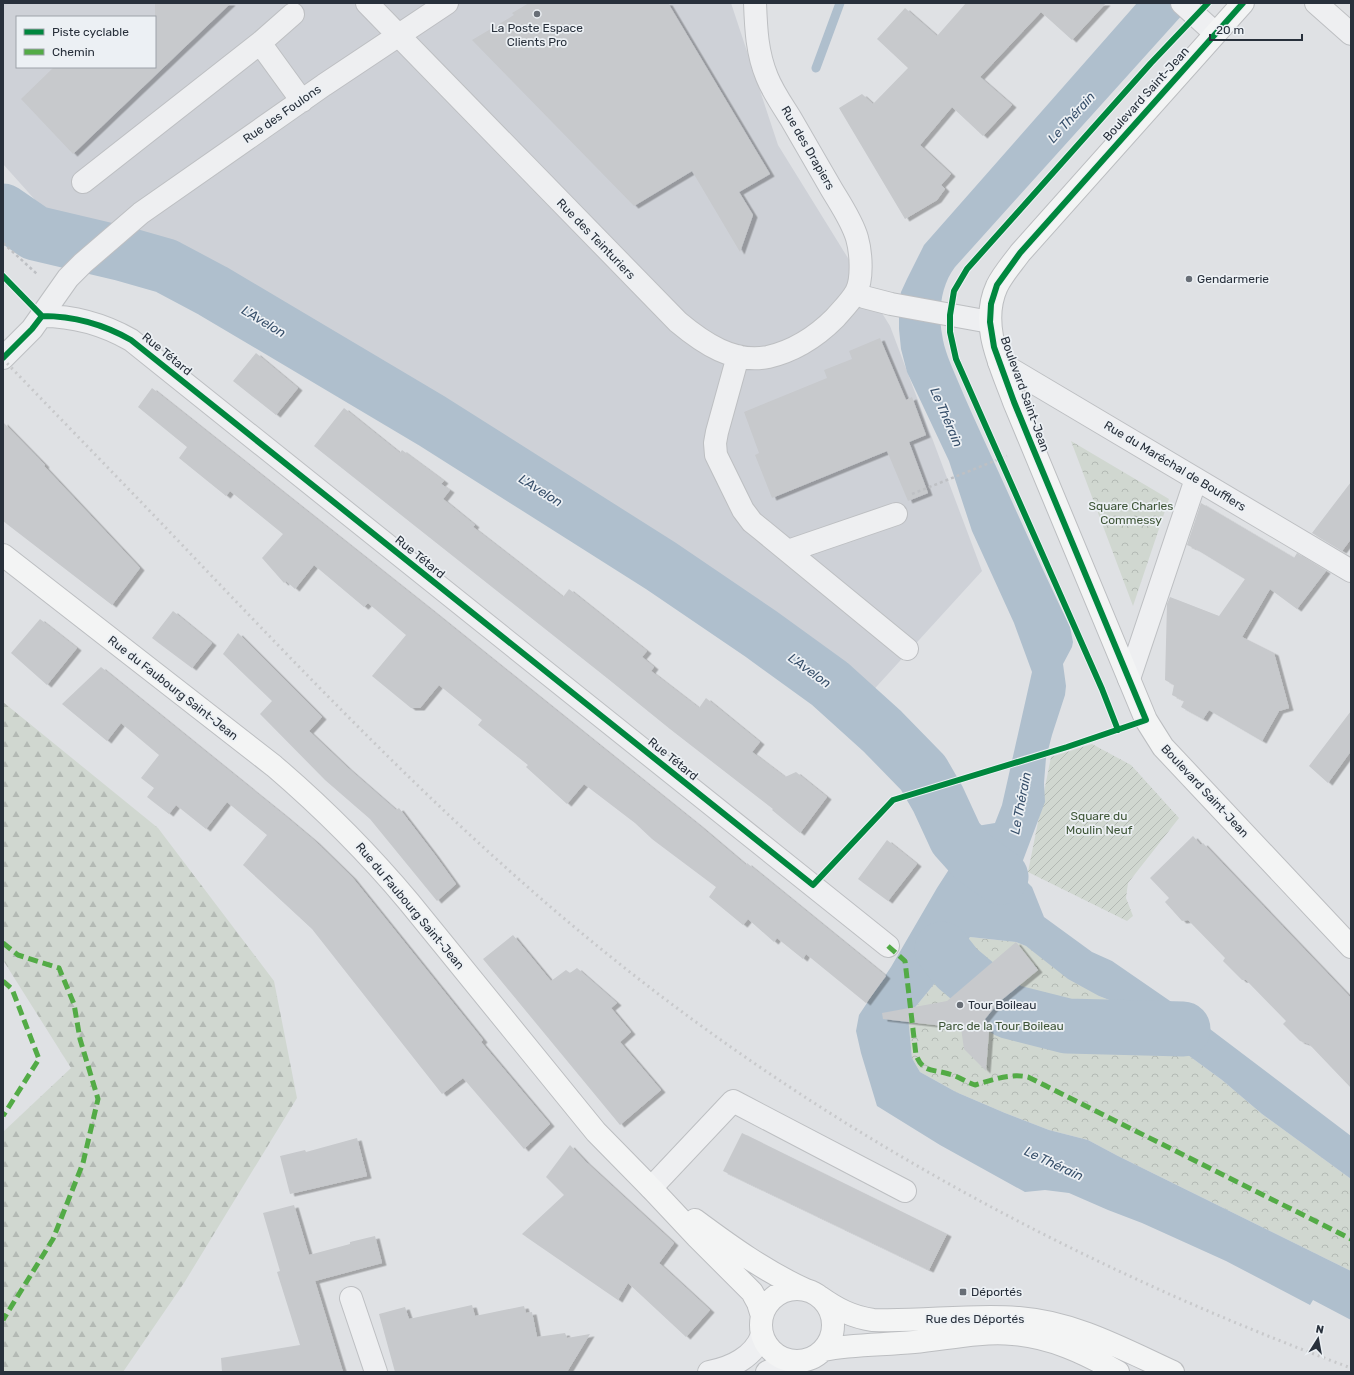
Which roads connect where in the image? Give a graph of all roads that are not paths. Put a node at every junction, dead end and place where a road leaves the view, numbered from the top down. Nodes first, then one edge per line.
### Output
1 (367, 3) edge
2 (447, 3) edge
3 (755, 3) edge
4 (1242, 3) edge
5 (1316, 3) edge
6 (1189, 10) edge
7 (293, 14) dead end
8 (1215, 33) junction
9 (1351, 34) edge
10 (399, 35) junction
11 (260, 43) junction
12 (302, 101) junction
13 (84, 182) dead end
14 (856, 292) junction
15 (42, 316) junction
16 (990, 322) junction
17 (738, 356) junction
18 (3, 358) edge
19 (999, 362) junction
20 (1196, 479) junction
21 (896, 514) dead end
22 (788, 551) junction
23 (3, 555) edge
24 (1351, 570) edge
25 (907, 649) dead end
26 (1129, 679) junction
27 (888, 946) dead end
28 (1351, 947) edge
29 (651, 1188) junction
30 (905, 1191) dead end
31 (814, 1293) junction
32 (351, 1298) dead end
33 (762, 1325) junction
34 (823, 1350) junction
35 (797, 1361) junction
36 (376, 1372) edge
37 (709, 1372) edge
38 (767, 1372) edge
39 (1118, 1372) edge
40 (1173, 1372) edge

1 - 10 street, Rue des Teinturiers
2 - 10 street, Rue des Foulons
3 - 14 street, Rue des Drapiers
4 - 8 main road, Boulevard Saint-Jean
5 - 9 street
6 - 8 street
7 - 11 street
8 - 16 main road, Boulevard Saint-Jean
10 - 12 street, Rue des Foulons
10 - 17 street, Rue des Teinturiers
11 - 12 street
11 - 13 street
12 - 15 street, Rue des Foulons
14 - 16 street
14 - 17 street, Rue des Teinturiers
15 - 18 street
15 - 27 street, Rue Tétard
16 - 19 main road, Boulevard Saint-Jean
17 - 22 street
19 - 20 street, Rue du Maréchal de Boufflers
19 - 26 main road, Boulevard Saint-Jean
20 - 24 street, Rue du Maréchal de Boufflers
20 - 26 street
21 - 22 street
22 - 25 street
23 - 29 main road, Rue du Faubourg Saint-Jean
26 - 28 main road, Boulevard Saint-Jean
29 - 30 street
29 - 31 main road, Rue du Faubourg Saint-Jean
29 - 33 main road, Rue du Faubourg Saint-Jean
31 - 33 main road
31 - 34 main road
31 - 40 main road, Rue des Déportés
32 - 36 street
33 - 35 main road
33 - 37 street
34 - 35 main road
34 - 39 main road, Rue des Déportés
35 - 38 street

